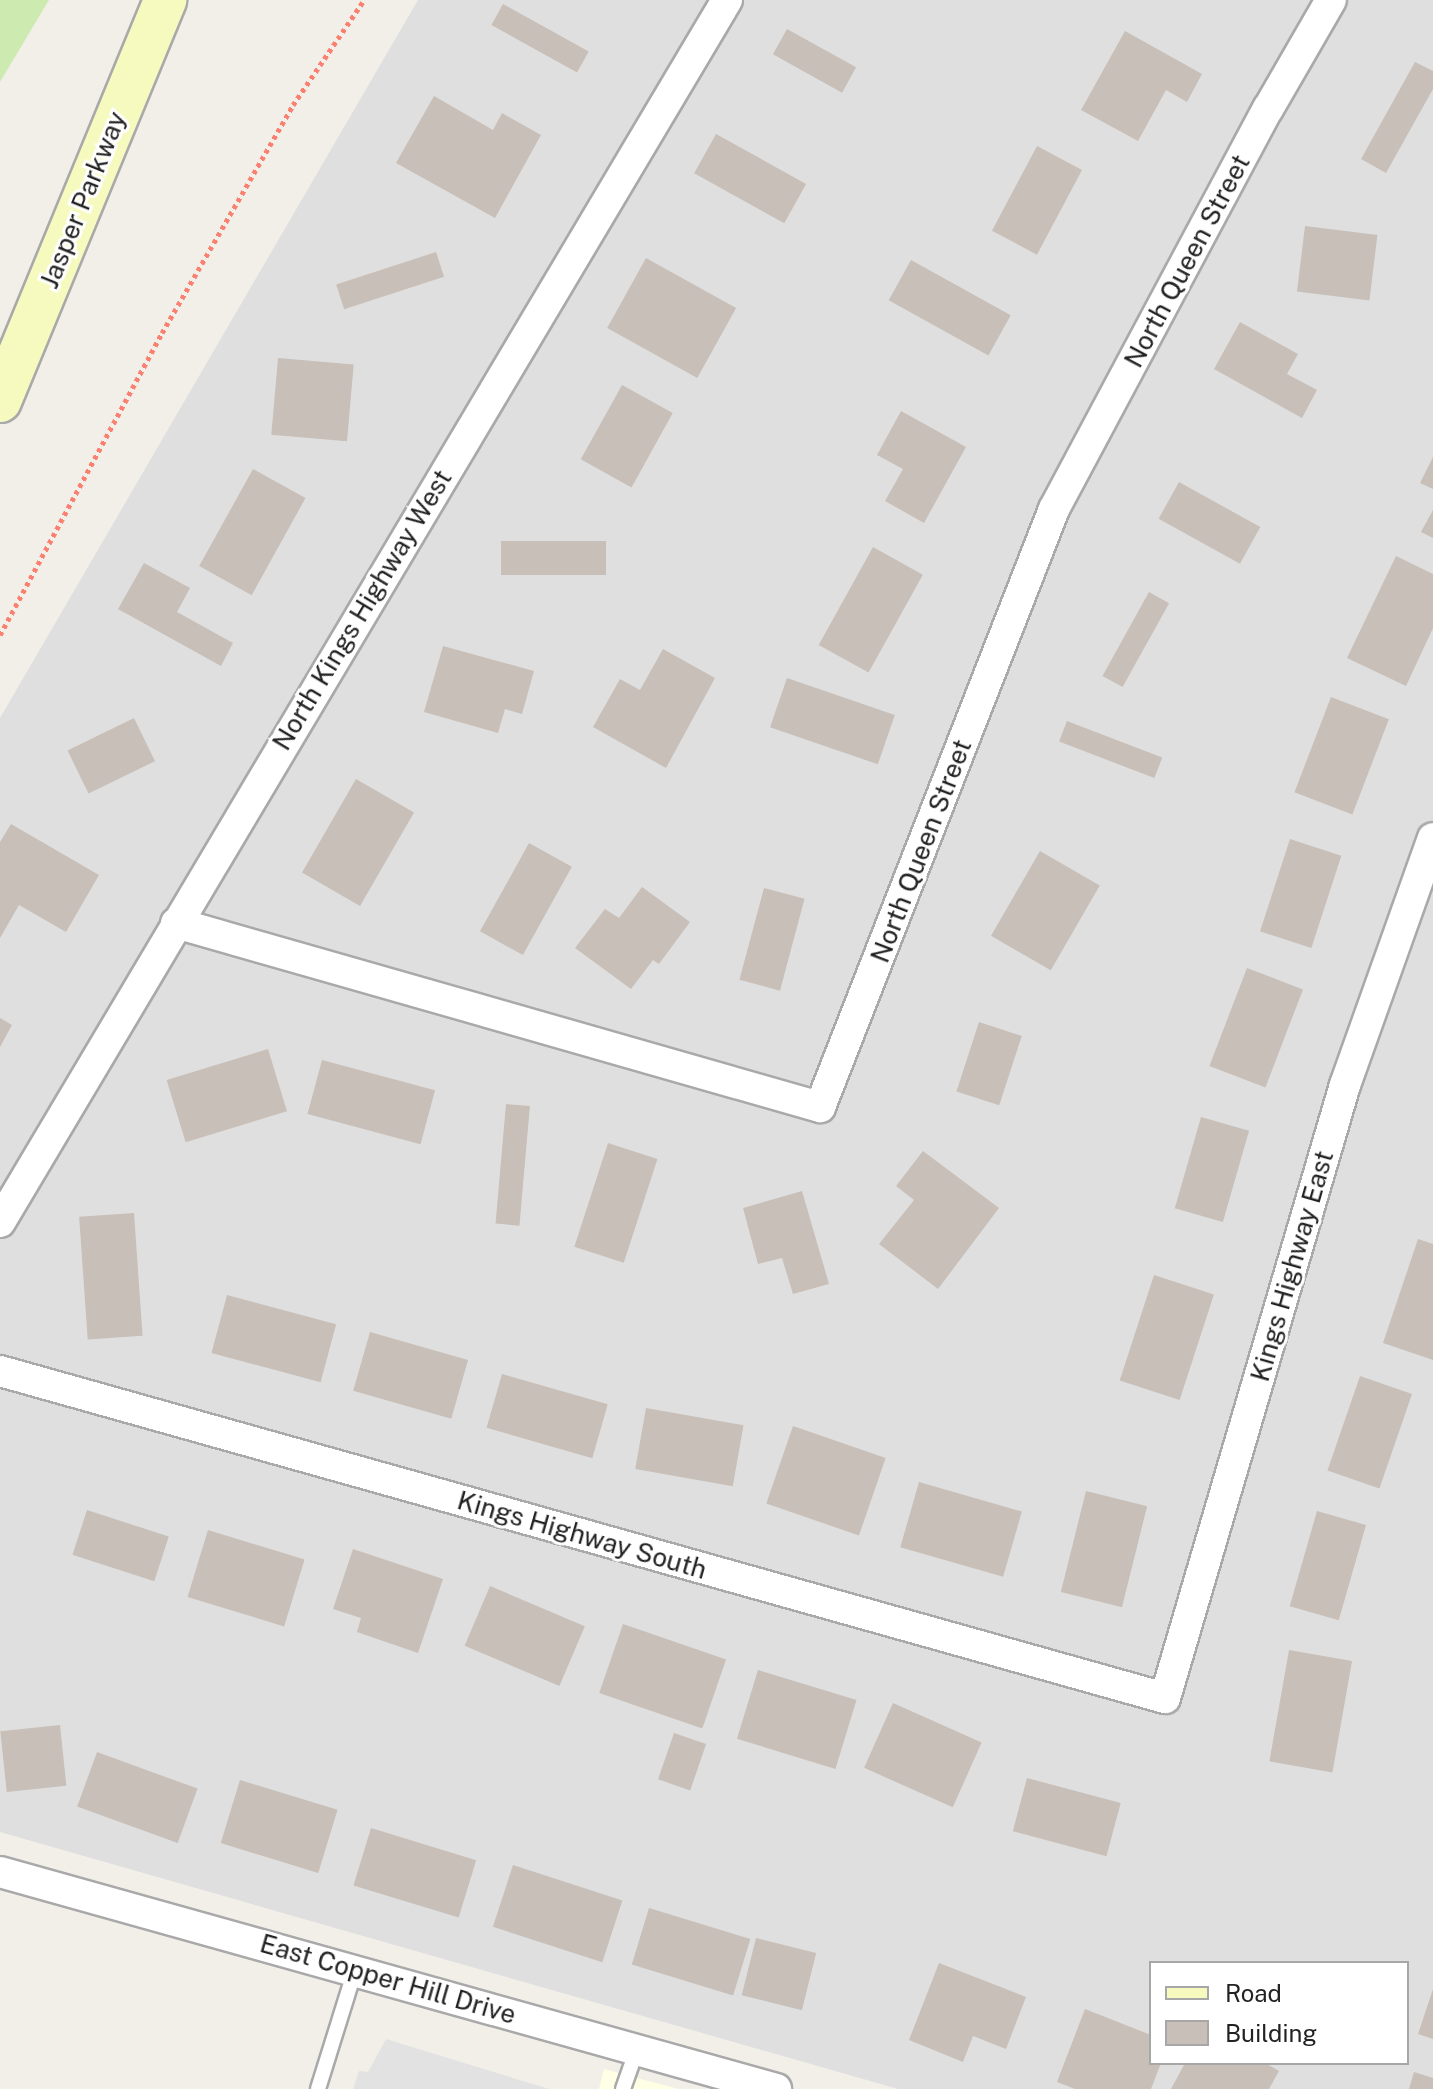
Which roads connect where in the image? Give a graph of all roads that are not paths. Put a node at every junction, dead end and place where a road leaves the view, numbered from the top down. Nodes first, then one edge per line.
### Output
1 (165, 0) edge
2 (727, 0) edge
3 (1331, 0) edge
4 (0, 401) edge
5 (1433, 838) edge
6 (176, 923) junction
7 (0, 1222) edge
8 (0, 1371) edge
9 (1165, 1698) joint
10 (0, 1872) edge
11 (355, 1969) junction
12 (637, 2049) junction
13 (321, 2088) edge
14 (623, 2089) edge
15 (776, 2089) edge

1 - 4 main road, Jasper Parkway
2 - 6 street, North Kings Highway West
3 - 6 street, North Queen Street
5 - 9 street, Kings Highway East
6 - 7 street, North Kings Highway West
8 - 9 street, Kings Highway South
10 - 11 street, East Copper Hill Drive
11 - 12 street, East Copper Hill Drive
11 - 13 lane
12 - 14 lane
12 - 15 street, East Copper Hill Drive

